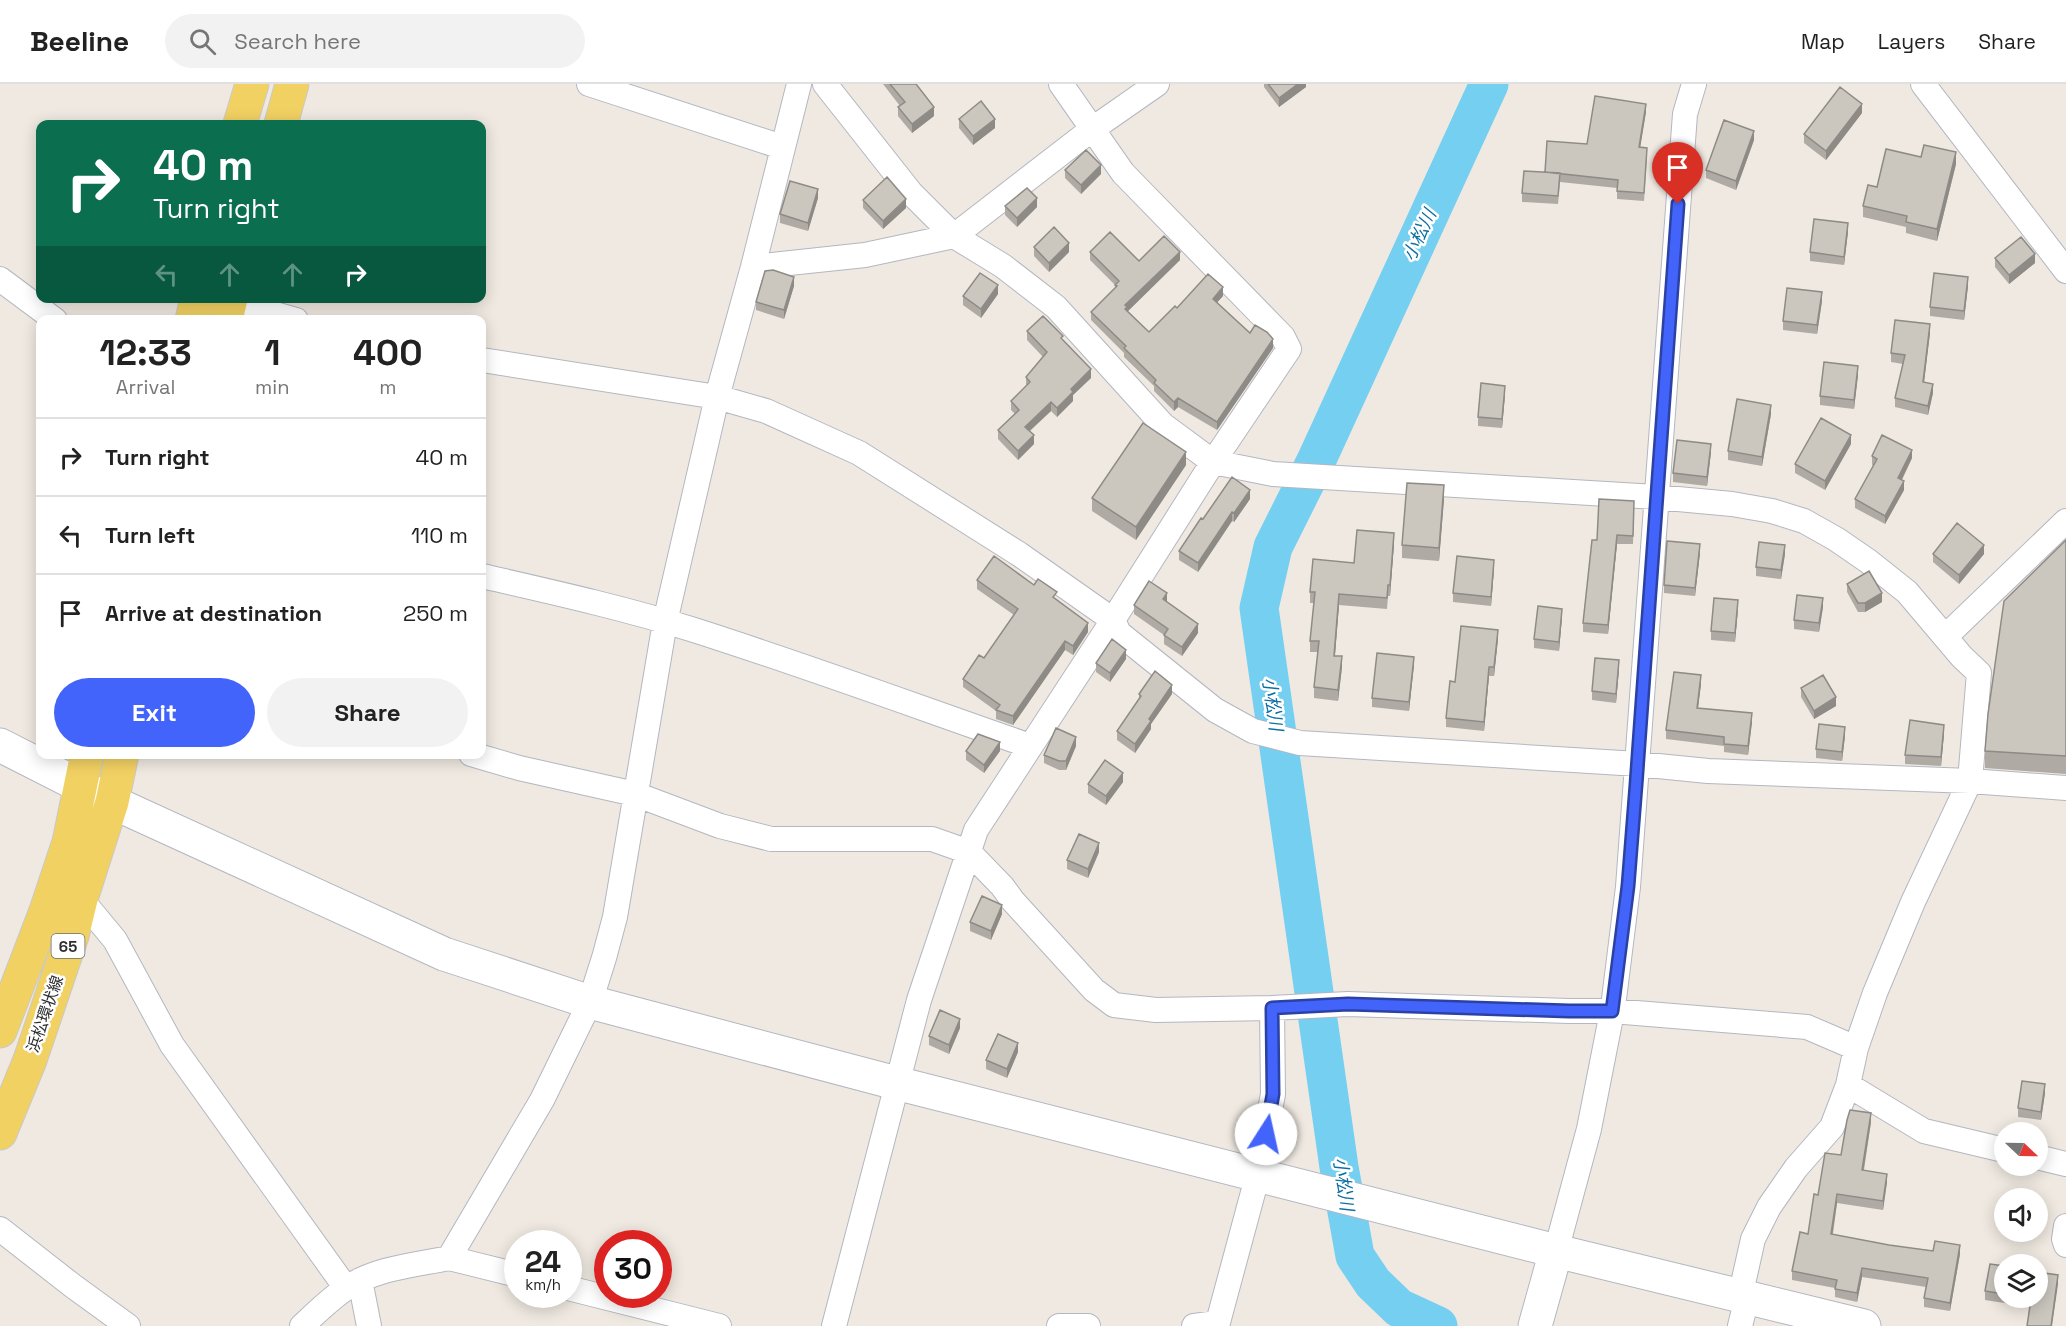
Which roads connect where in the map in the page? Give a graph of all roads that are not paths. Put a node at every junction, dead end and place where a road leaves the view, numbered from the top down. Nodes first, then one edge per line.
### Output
1 (252, 84) edge
2 (292, 84) edge
3 (588, 84) edge
4 (799, 84) edge
5 (825, 84) edge
6 (1061, 84) edge
7 (1157, 84) edge
8 (1694, 84) edge
9 (1923, 84) edge
10 (241, 120) edge
11 (281, 120) edge
12 (1091, 130) junction
13 (782, 147) junction
14 (954, 236) junction
15 (753, 267) junction
16 (2066, 271) edge
17 (0, 279) edge
18 (229, 306) edge
19 (48, 315) edge
20 (272, 315) edge
21 (486, 361) edge
22 (717, 397) junction
23 (1213, 462) junction
24 (1656, 497) junction
25 (2066, 521) edge
26 (486, 577) edge
27 (1113, 620) junction
28 (665, 622) junction
29 (1945, 637) junction
30 (0, 745) edge
31 (1030, 746) junction
32 (486, 758) edge
33 (86, 759) edge
34 (121, 759) edge
35 (1638, 764) junction
36 (1970, 781) junction
37 (80, 787) junction
38 (2066, 788) edge
39 (635, 794) junction
40 (112, 802) junction
41 (969, 852) junction
42 (81, 899) junction
43 (590, 1002) junction
44 (1283, 1008) junction
45 (1612, 1011) junction
46 (0, 1031) edge
47 (1856, 1048) junction
48 (896, 1083) junction
49 (1848, 1085) junction
50 (0, 1133) edge
51 (1994, 1148) edge
52 (2048, 1160) edge
53 (2066, 1164) edge
54 (1258, 1174) junction
55 (2066, 1226) edge
56 (0, 1229) edge
57 (2066, 1245) edge
58 (1556, 1251) junction
59 (449, 1258) junction
60 (504, 1272) edge
61 (353, 1284) junction
62 (582, 1292) edge
63 (1743, 1307) edge
64 (1209, 1325) edge
65 (128, 1326) edge
66 (302, 1326) edge
67 (369, 1326) edge
68 (719, 1326) edge
69 (834, 1326) edge
70 (1059, 1326) edge
71 (1088, 1326) edge
72 (1535, 1326) edge
73 (1864, 1326) edge

1 - 10 main road
2 - 11 main road
3 - 13 street
4 - 13 street
5 - 14 street
6 - 12 street
7 - 12 street
8 - 24 street
9 - 16 street
12 - 14 street
12 - 23 street
13 - 15 street
14 - 15 street
14 - 23 street
15 - 22 street
17 - 19 street
18 - 20 street
21 - 22 street
22 - 27 street
22 - 28 street
23 - 24 street
23 - 27 street
24 - 29 street
24 - 35 street
25 - 29 street
26 - 28 street
27 - 31 street
27 - 35 street
28 - 31 street
28 - 39 street
29 - 36 street
30 - 37 street
31 - 41 street
32 - 39 street
33 - 37 main road, 浜松環状線 / 65
34 - 40 main road, 浜松環状線 / 65
35 - 36 street
35 - 45 street
36 - 38 street
36 - 47 street
37 - 40 street
37 - 46 main road, 浜松環状線 / 65
39 - 41 street
39 - 43 street
40 - 42 main road, 浜松環状線 / 65
40 - 43 street
41 - 44 street
41 - 48 street
42 - 50 main road, 浜松環状線 / 65
42 - 61 street
43 - 48 street
43 - 59 street
44 - 45 street
44 - 54 street
45 - 47 street
45 - 58 street
47 - 49 street
48 - 54 street
48 - 69 street
49 - 51 street
49 - 63 street
52 - 53 street
54 - 58 street
54 - 64 street
55 - 57 street
56 - 65 street
58 - 63 street
58 - 72 street
59 - 60 street
59 - 61 street
61 - 66 street
61 - 67 street
62 - 68 street
63 - 73 street
70 - 71 street

